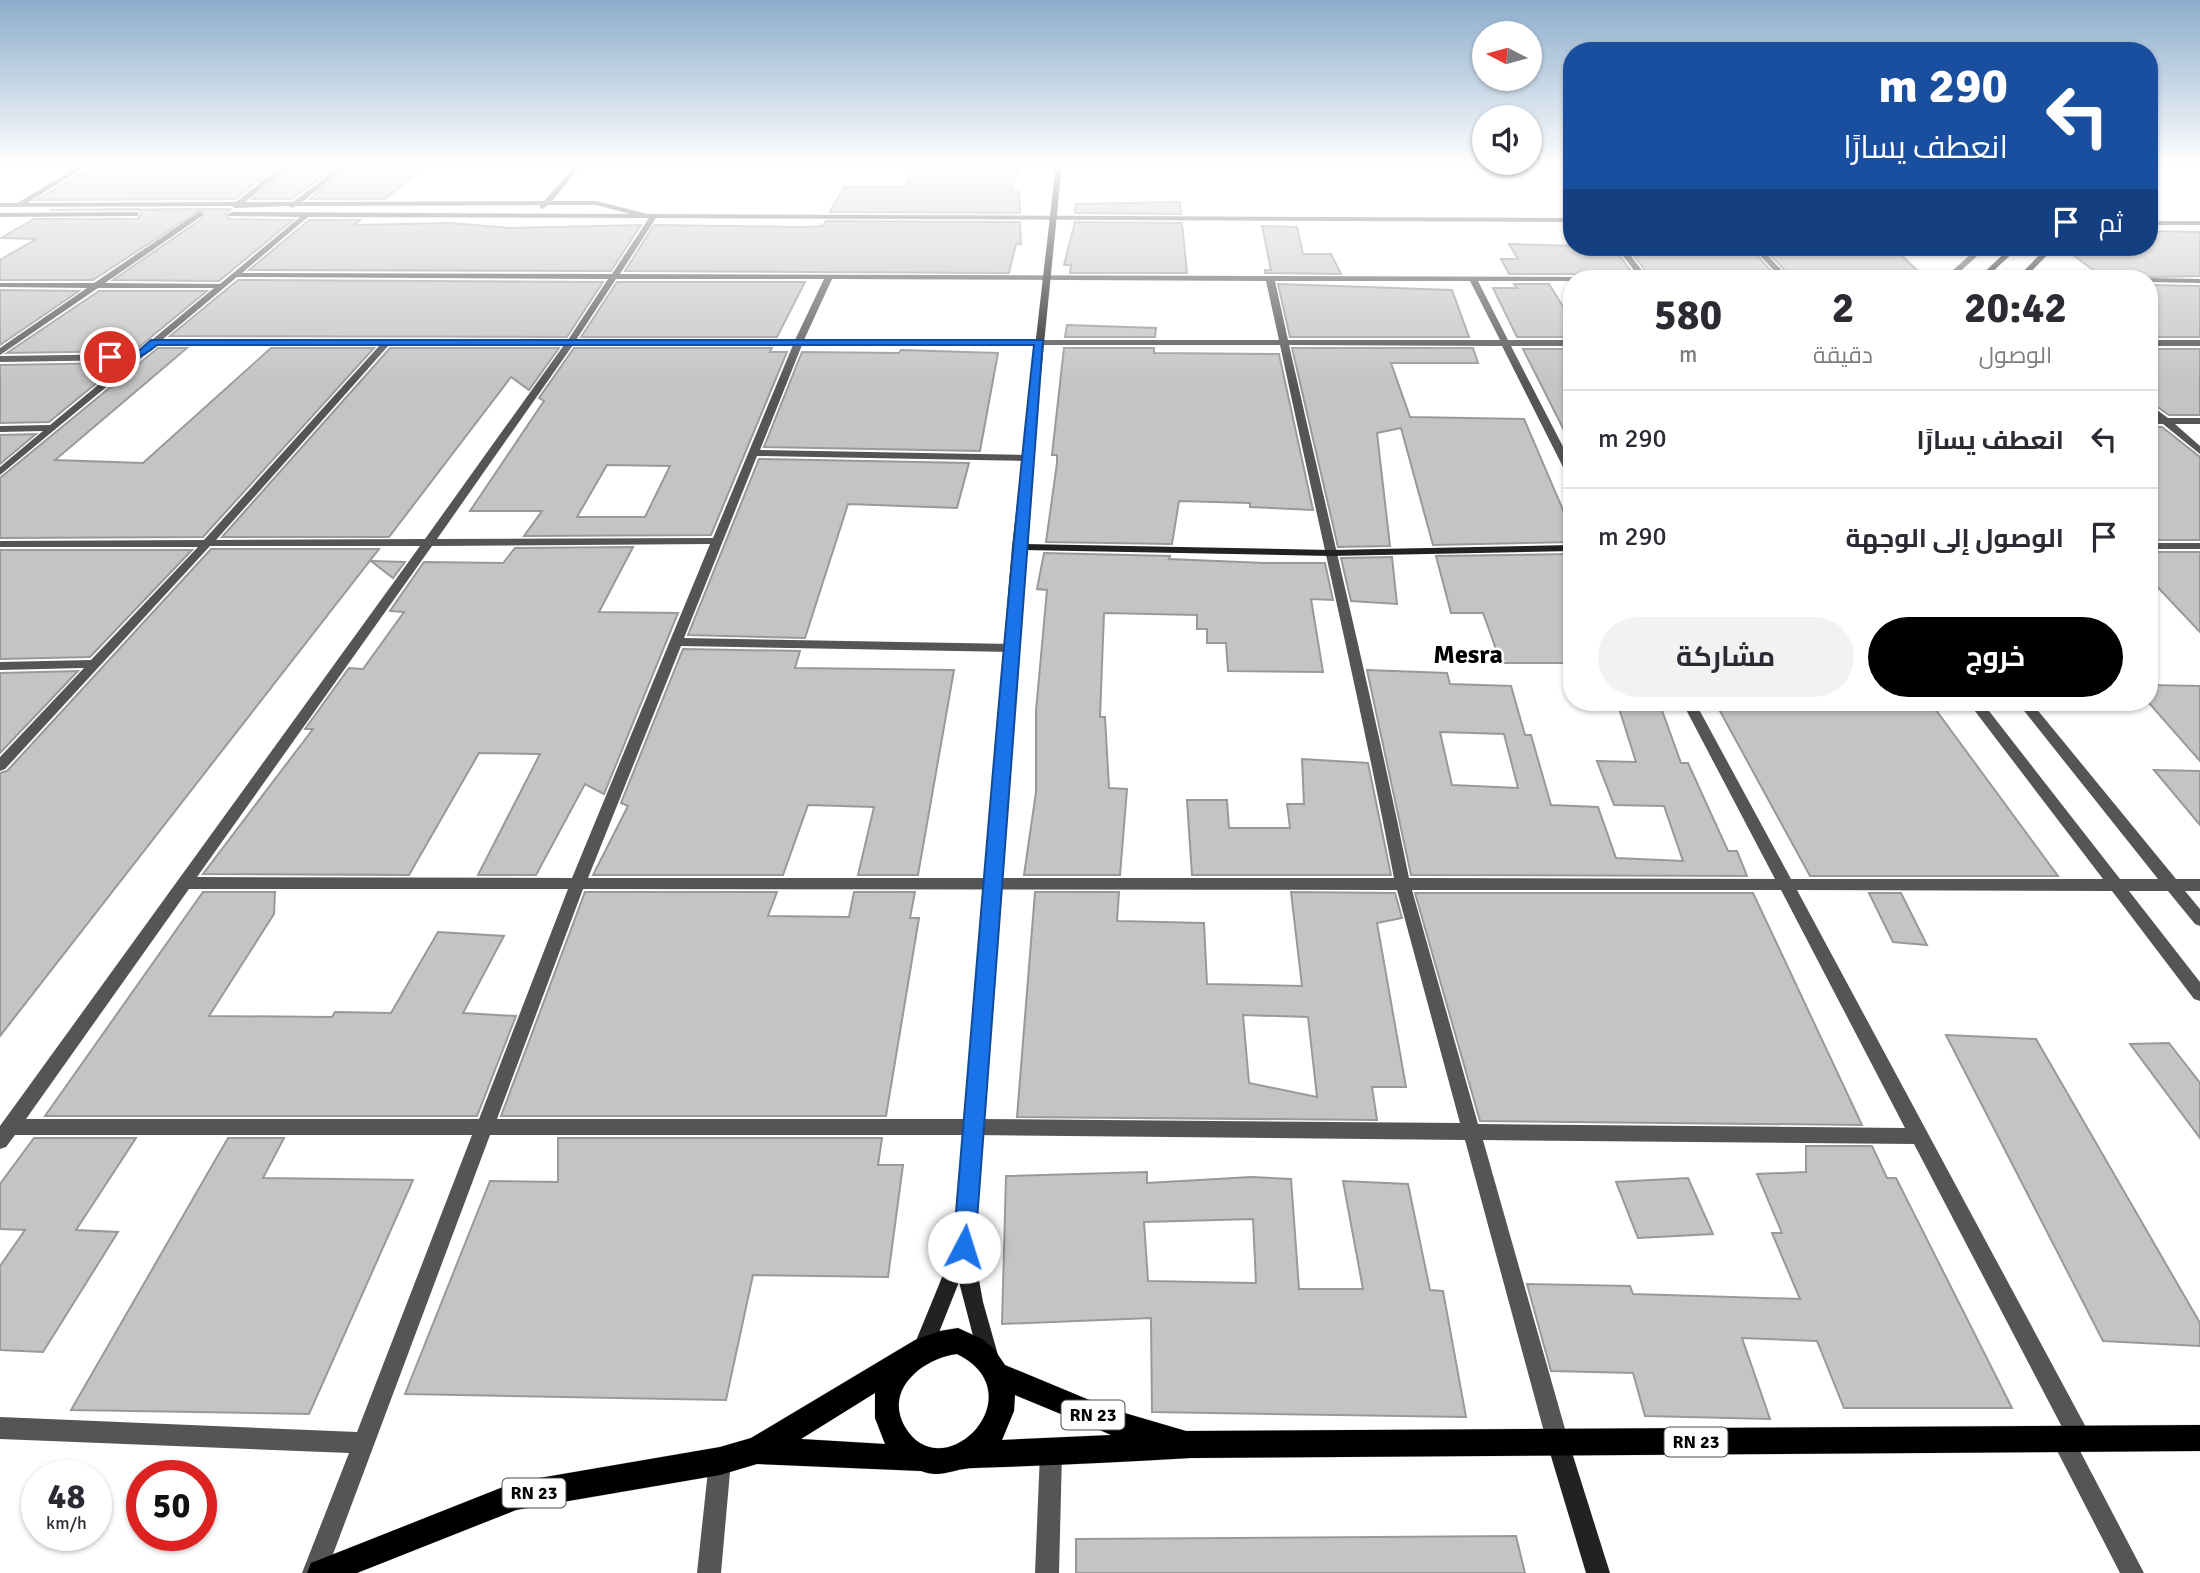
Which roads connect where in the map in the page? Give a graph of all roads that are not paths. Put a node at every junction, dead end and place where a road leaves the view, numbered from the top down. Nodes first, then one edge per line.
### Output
1 (165, 237) edge
2 (280, 237) edge
3 (639, 237) edge
4 (1051, 237) edge
5 (1627, 256) edge
6 (1764, 256) edge
7 (1973, 256) edge
8 (2005, 256) edge
9 (2042, 256) edge
10 (1638, 270) edge
11 (1777, 270) edge
12 (1957, 270) edge
13 (1991, 270) edge
14 (2029, 270) edge
15 (235, 275) junction
16 (613, 277) junction
17 (829, 277) junction
18 (1045, 278) junction
19 (1270, 278) junction
20 (1473, 279) junction
21 (1563, 279) edge
22 (2158, 280) edge
23 (2200, 281) edge
24 (0, 285) edge
25 (96, 285) junction
26 (221, 286) junction
27 (571, 340) junction
28 (799, 341) junction
29 (154, 342) junction
30 (387, 342) junction
31 (1039, 342) junction
32 (1282, 342) junction
33 (1506, 343) junction
34 (1563, 343) edge
35 (2158, 343) edge
36 (2200, 343) edge
37 (0, 352) edge
38 (137, 357) junction
39 (0, 359) edge
40 (2158, 415) edge
41 (2158, 421) edge
42 (2165, 421) junction
43 (2200, 421) edge
44 (52, 428) junction
45 (0, 429) edge
46 (2200, 451) edge
47 (753, 453) junction
48 (1563, 457) edge
49 (1028, 458) junction
50 (0, 472) edge
51 (717, 541) junction
52 (207, 543) junction
53 (428, 543) junction
54 (0, 544) edge
55 (2158, 546) edge
56 (2200, 546) edge
57 (1018, 547) junction
58 (1563, 548) edge
59 (1330, 553) junction
60 (677, 642) junction
61 (1013, 648) junction
62 (95, 664) junction
63 (0, 666) edge
64 (1694, 711) edge
65 (1982, 711) edge
66 (2031, 711) edge
67 (0, 766) edge
68 (186, 883) junction
69 (577, 885) junction
70 (2115, 885) junction
71 (994, 886) junction
72 (1403, 886) junction
73 (1787, 886) junction
74 (2171, 886) junction
75 (2200, 886) edge
76 (2200, 920) edge
77 (2200, 994) edge
78 (484, 1127) junction
79 (975, 1127) junction
80 (1471, 1132) junction
81 (5, 1134) edge
82 (1919, 1136) junction
83 (964, 1247) junction
84 (915, 1354) junction
85 (993, 1367) junction
86 (0, 1428) edge
87 (2200, 1438) edge
88 (2071, 1439) junction
89 (364, 1443) junction
90 (1558, 1443) junction
91 (1191, 1444) junction
92 (757, 1450) junction
93 (1051, 1453) junction
94 (968, 1454) junction
95 (923, 1460) junction
96 (720, 1461) junction
97 (314, 1573) edge
98 (321, 1573) edge
99 (709, 1573) edge
100 (1047, 1573) edge
101 (1598, 1573) edge
102 (2132, 1573) edge

1 - 25 street
2 - 15 street
3 - 16 street
4 - 18 main road
5 - 10 street
6 - 11 street
7 - 12 street
8 - 13 main road
9 - 14 main road
15 - 16 street
15 - 26 street
16 - 17 street
16 - 27 street
17 - 18 street
17 - 28 street
18 - 19 street
18 - 31 main road
19 - 20 street
19 - 32 street
20 - 21 street
20 - 33 street
22 - 23 street
24 - 25 street
25 - 26 street
25 - 37 street
26 - 29 street
27 - 28 street
27 - 30 street
27 - 53 street
28 - 31 street
28 - 47 street
29 - 30 street
29 - 38 street
30 - 52 street
31 - 32 street
31 - 49 main road
32 - 33 street
32 - 59 street
33 - 34 street
33 - 48 street
35 - 36 street
38 - 39 street
38 - 44 street
40 - 42 street
41 - 42 street
42 - 43 street
42 - 46 street
44 - 45 street
44 - 50 street
47 - 49 street
47 - 51 street
49 - 57 main road
51 - 53 street
51 - 60 street
52 - 53 street
52 - 54 street
52 - 62 street
53 - 68 street
55 - 56 street
57 - 59 main road
57 - 61 main road
58 - 59 main road
59 - 72 street
60 - 61 street
60 - 69 street
61 - 71 main road
62 - 63 street
62 - 67 street
64 - 73 street
65 - 70 street
66 - 74 street
68 - 69 street
68 - 81 street
69 - 71 street
69 - 78 street
70 - 73 street
70 - 74 street
70 - 77 street
71 - 72 street
71 - 79 main road
72 - 73 street
72 - 80 street
73 - 82 street
74 - 75 street
74 - 76 street
78 - 79 street
78 - 81 street
78 - 89 street
79 - 80 street
79 - 83 main road
80 - 82 street
80 - 90 street
82 - 88 street
83 - 84 main road
83 - 85 main road
84 - 85 main road
84 - 92 main road, RN 23
84 - 95 main road
85 - 91 main road, RN 23
85 - 94 main road
86 - 89 street
87 - 88 main road, RN 23
88 - 90 main road, RN 23
88 - 102 street
89 - 97 street
90 - 91 main road, RN 23
90 - 101 main road
91 - 93 main road, RN 23
92 - 95 main road, RN 23
92 - 96 main road, RN 23
93 - 94 main road, RN 23
93 - 100 street
94 - 95 main road
96 - 98 main road, RN 23
96 - 99 street

